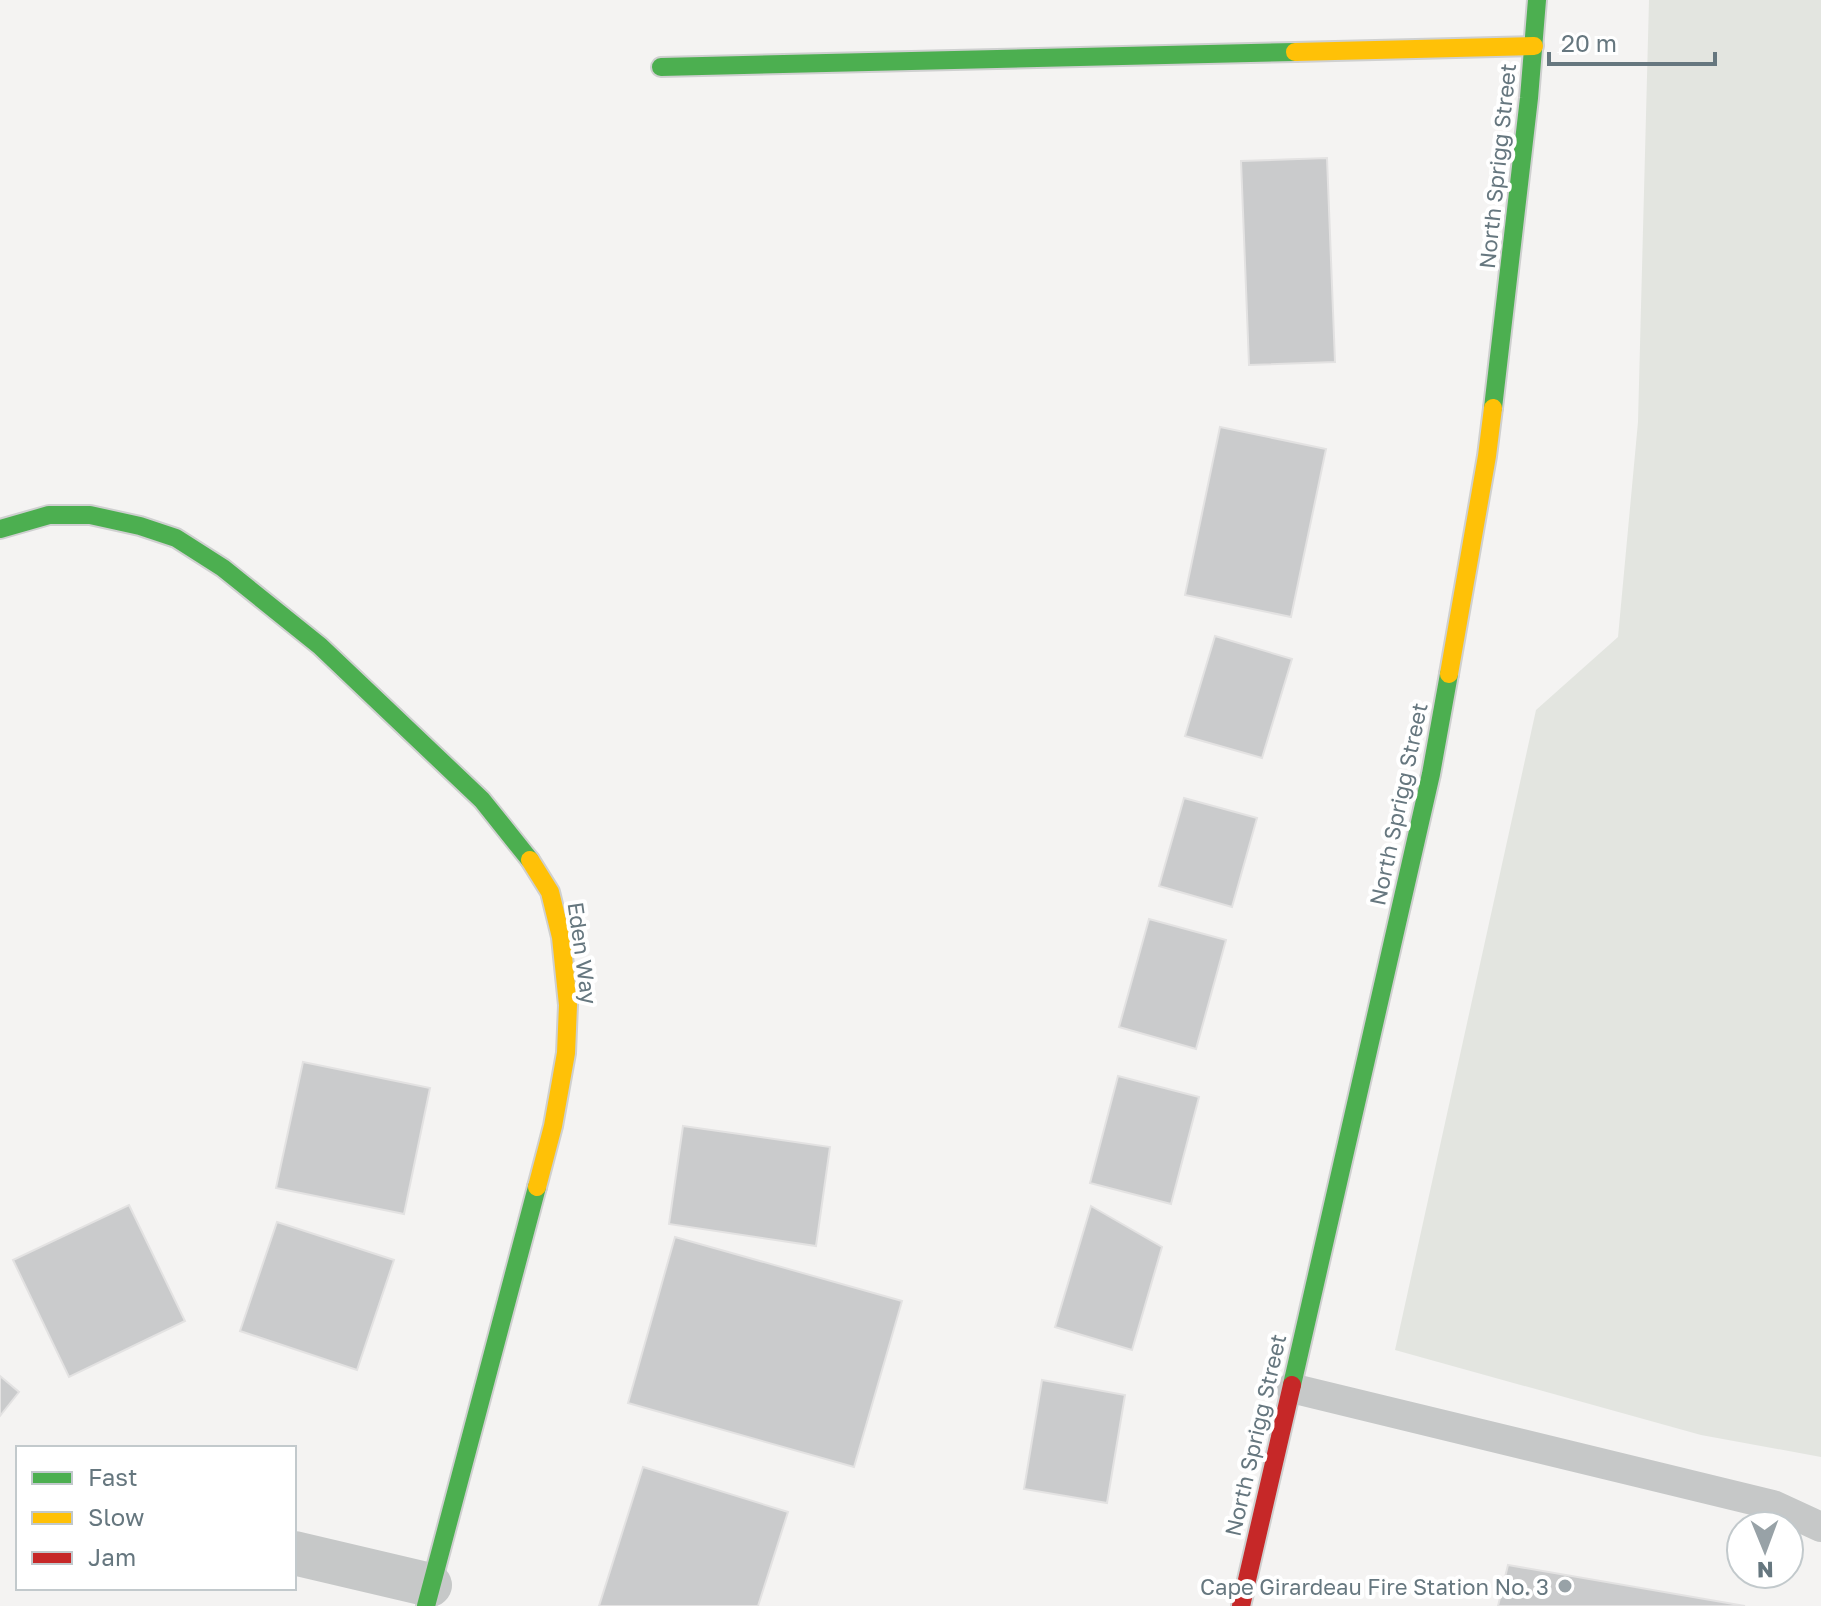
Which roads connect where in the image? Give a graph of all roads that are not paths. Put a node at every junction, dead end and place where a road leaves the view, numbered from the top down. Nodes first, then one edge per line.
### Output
1 (1537, 0) edge
2 (1534, 46) junction
3 (661, 67) dead end
4 (0, 529) edge
5 (1291, 1388) junction
6 (1821, 1527) edge
7 (296, 1554) edge
8 (428, 1595) edge
9 (1241, 1606) edge

1 - 2 street, North Sprigg Street
2 - 3 street
2 - 5 street, North Sprigg Street
4 - 8 street, Eden Way
5 - 6 lane
5 - 9 street, North Sprigg Street
7 - 8 street

